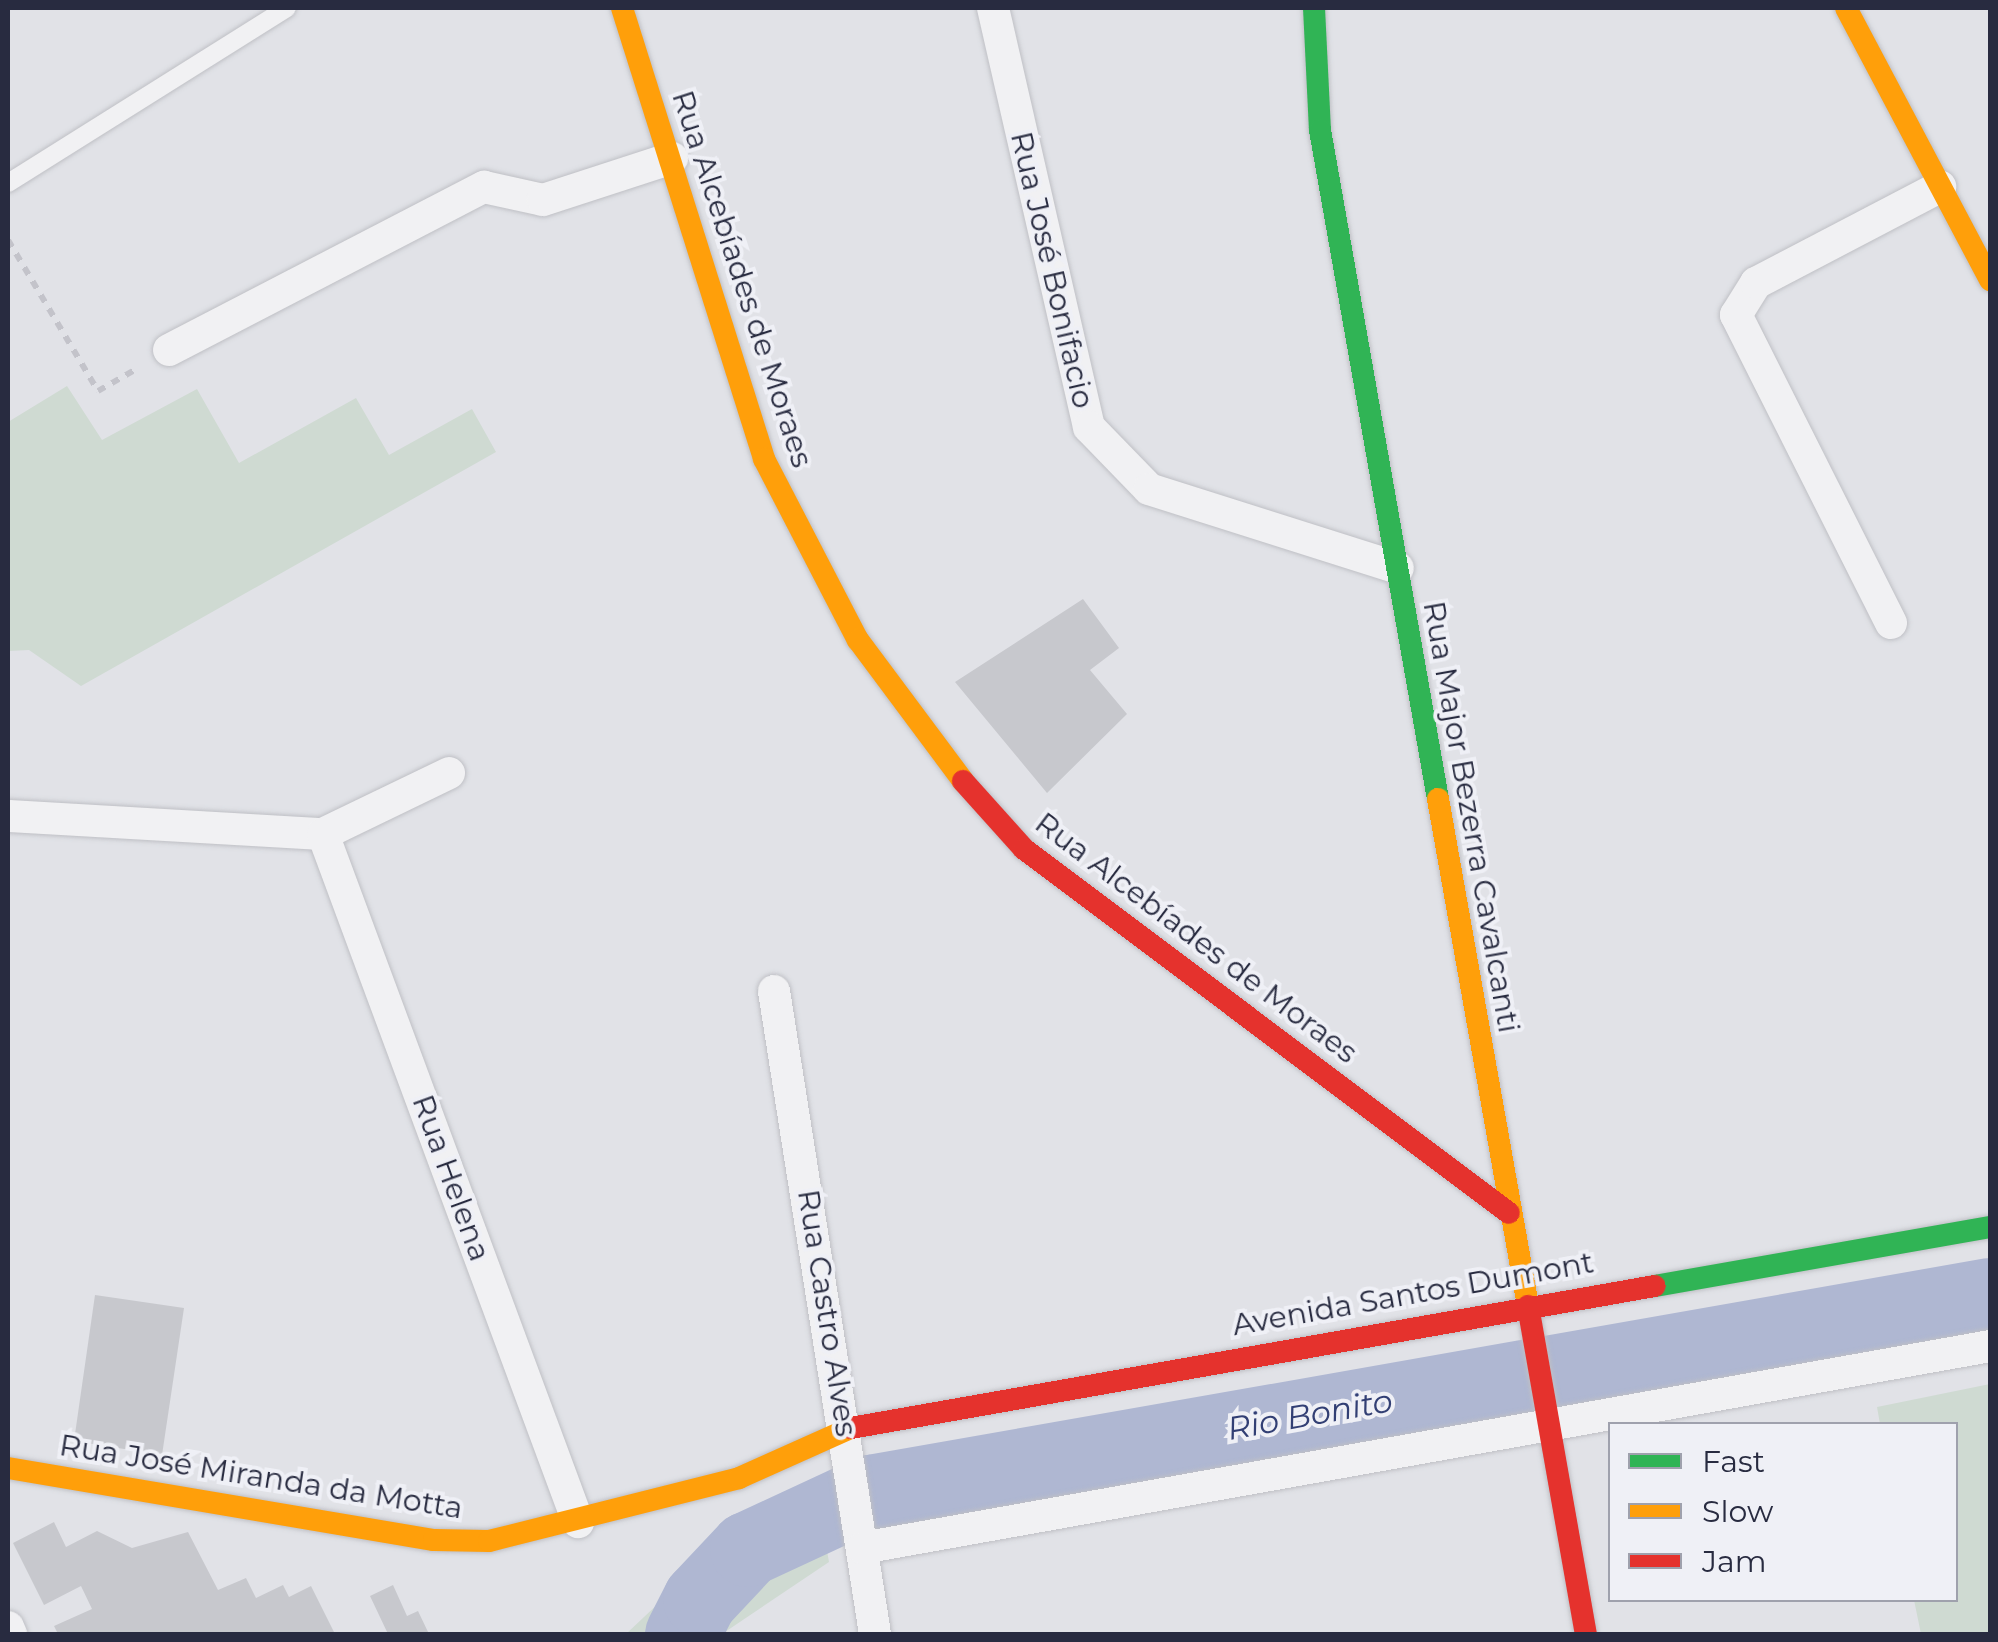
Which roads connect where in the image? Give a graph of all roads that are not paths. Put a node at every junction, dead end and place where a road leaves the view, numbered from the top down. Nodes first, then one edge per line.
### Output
1 (288, 8) edge
2 (622, 8) edge
3 (993, 8) edge
4 (1314, 8) edge
5 (1846, 8) edge
6 (672, 158) junction
7 (8, 183) edge
8 (1940, 188) junction
9 (1990, 280) edge
10 (170, 350) road end
11 (1398, 568) junction
12 (1891, 623) dead end
13 (449, 773) dead end
14 (8, 816) edge
15 (323, 834) junction
16 (774, 992) dead end
17 (1509, 1213) junction
18 (1990, 1227) edge
19 (1526, 1302) junction
20 (1990, 1346) edge
21 (1546, 1423) junction
22 (848, 1437) junction
23 (8, 1468) edge
24 (739, 1478) joint
25 (578, 1522) junction
26 (862, 1548) junction
27 (8, 1627) edge
28 (11, 1634) edge
29 (875, 1634) edge
30 (1586, 1634) edge

1 - 7 lane
2 - 6 street, Rua Alcebíades de Moraes
3 - 11 street, Rua José Bonifacio
4 - 11 street, Rua Major Bezerra Cavalcanti
5 - 8 street
6 - 10 street
6 - 17 street, Rua Alcebíades de Moraes
8 - 9 street
8 - 12 street
11 - 17 street, Rua Major Bezerra Cavalcanti
13 - 15 street
14 - 15 street
15 - 25 street, Rua Helena
16 - 22 street, Rua Castro Alves
17 - 19 street, Rua Major Bezerra Cavalcanti
18 - 19 street, Avenida Santos Dumont
19 - 21 street, Rua Major Bezerra Cavalcanti
19 - 22 street, Avenida Santos Dumont
20 - 21 street
21 - 26 street
21 - 30 street, Rua Major Bezerra Cavalcanti
22 - 24 street
22 - 26 street, Rua Castro Alves
23 - 25 street, Rua José Miranda da Motta
24 - 25 street, Rua José Miranda da Motta
26 - 29 street, Rua Castro Alves
27 - 28 street

